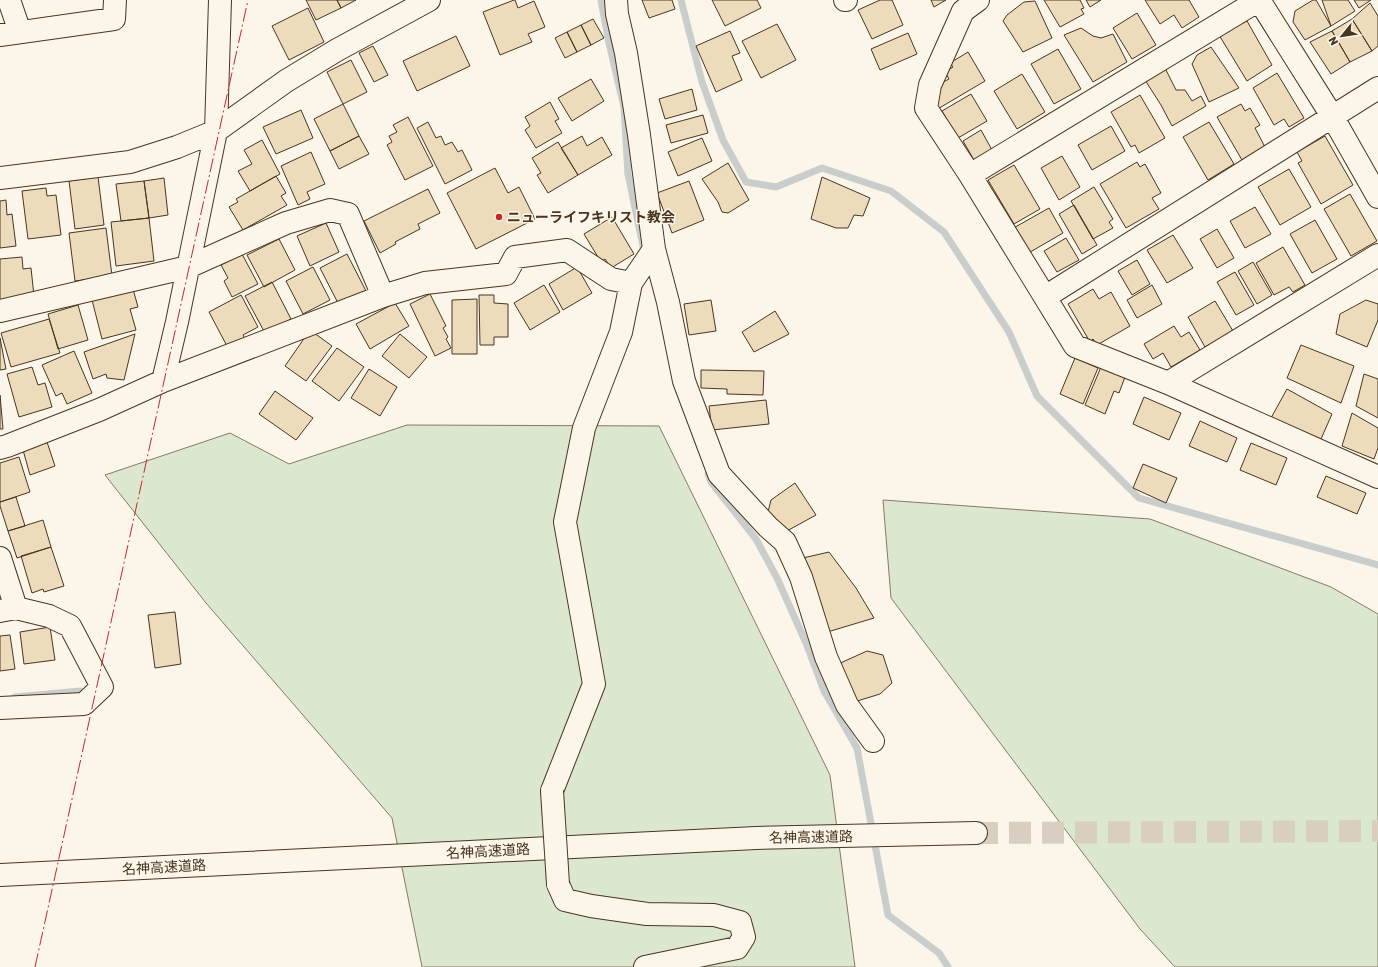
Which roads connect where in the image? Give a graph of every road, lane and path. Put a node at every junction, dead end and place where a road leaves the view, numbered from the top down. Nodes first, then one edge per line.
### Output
1 (9, 0) edge
2 (115, 0) edge
3 (220, 0) edge
4 (429, 0) edge
5 (616, 0) edge
6 (978, 0) edge
7 (1266, 2) edge
8 (10, 33) edge
9 (1378, 88) edge
10 (1332, 116) junction
11 (216, 131) junction
12 (970, 175) junction
13 (0, 178) edge
14 (1378, 197) edge
15 (653, 250) junction
16 (1378, 255) edge
17 (188, 267) junction
18 (636, 276) junction
19 (383, 296) junction
20 (1045, 297) junction
21 (0, 311) edge
22 (163, 381) junction
23 (1168, 383) junction
24 (0, 448) edge
25 (1378, 477) edge
26 (0, 558) edge
27 (8, 610) edge
28 (0, 708) edge
29 (873, 741) dead end
30 (976, 833) tunnel mouth
31 (0, 875) edge
32 (645, 967) edge

1 - 8 main road
2 - 8 main road
3 - 11 main road
4 - 11 main road
5 - 15 main road
6 - 12 main road
7 - 10 main road
7 - 12 main road
9 - 10 main road
10 - 14 main road
10 - 20 main road
11 - 13 main road
11 - 17 main road
12 - 20 main road
15 - 18 main road
15 - 29 main road
16 - 23 main road
17 - 19 main road
17 - 21 main road
17 - 22 main road
18 - 19 main road
18 - 32 main road, bridge
19 - 22 main road
20 - 23 main road
22 - 24 main road
23 - 25 main road
26 - 27 main road
27 - 28 main road
30 - 31 main road, 名神高速道路

